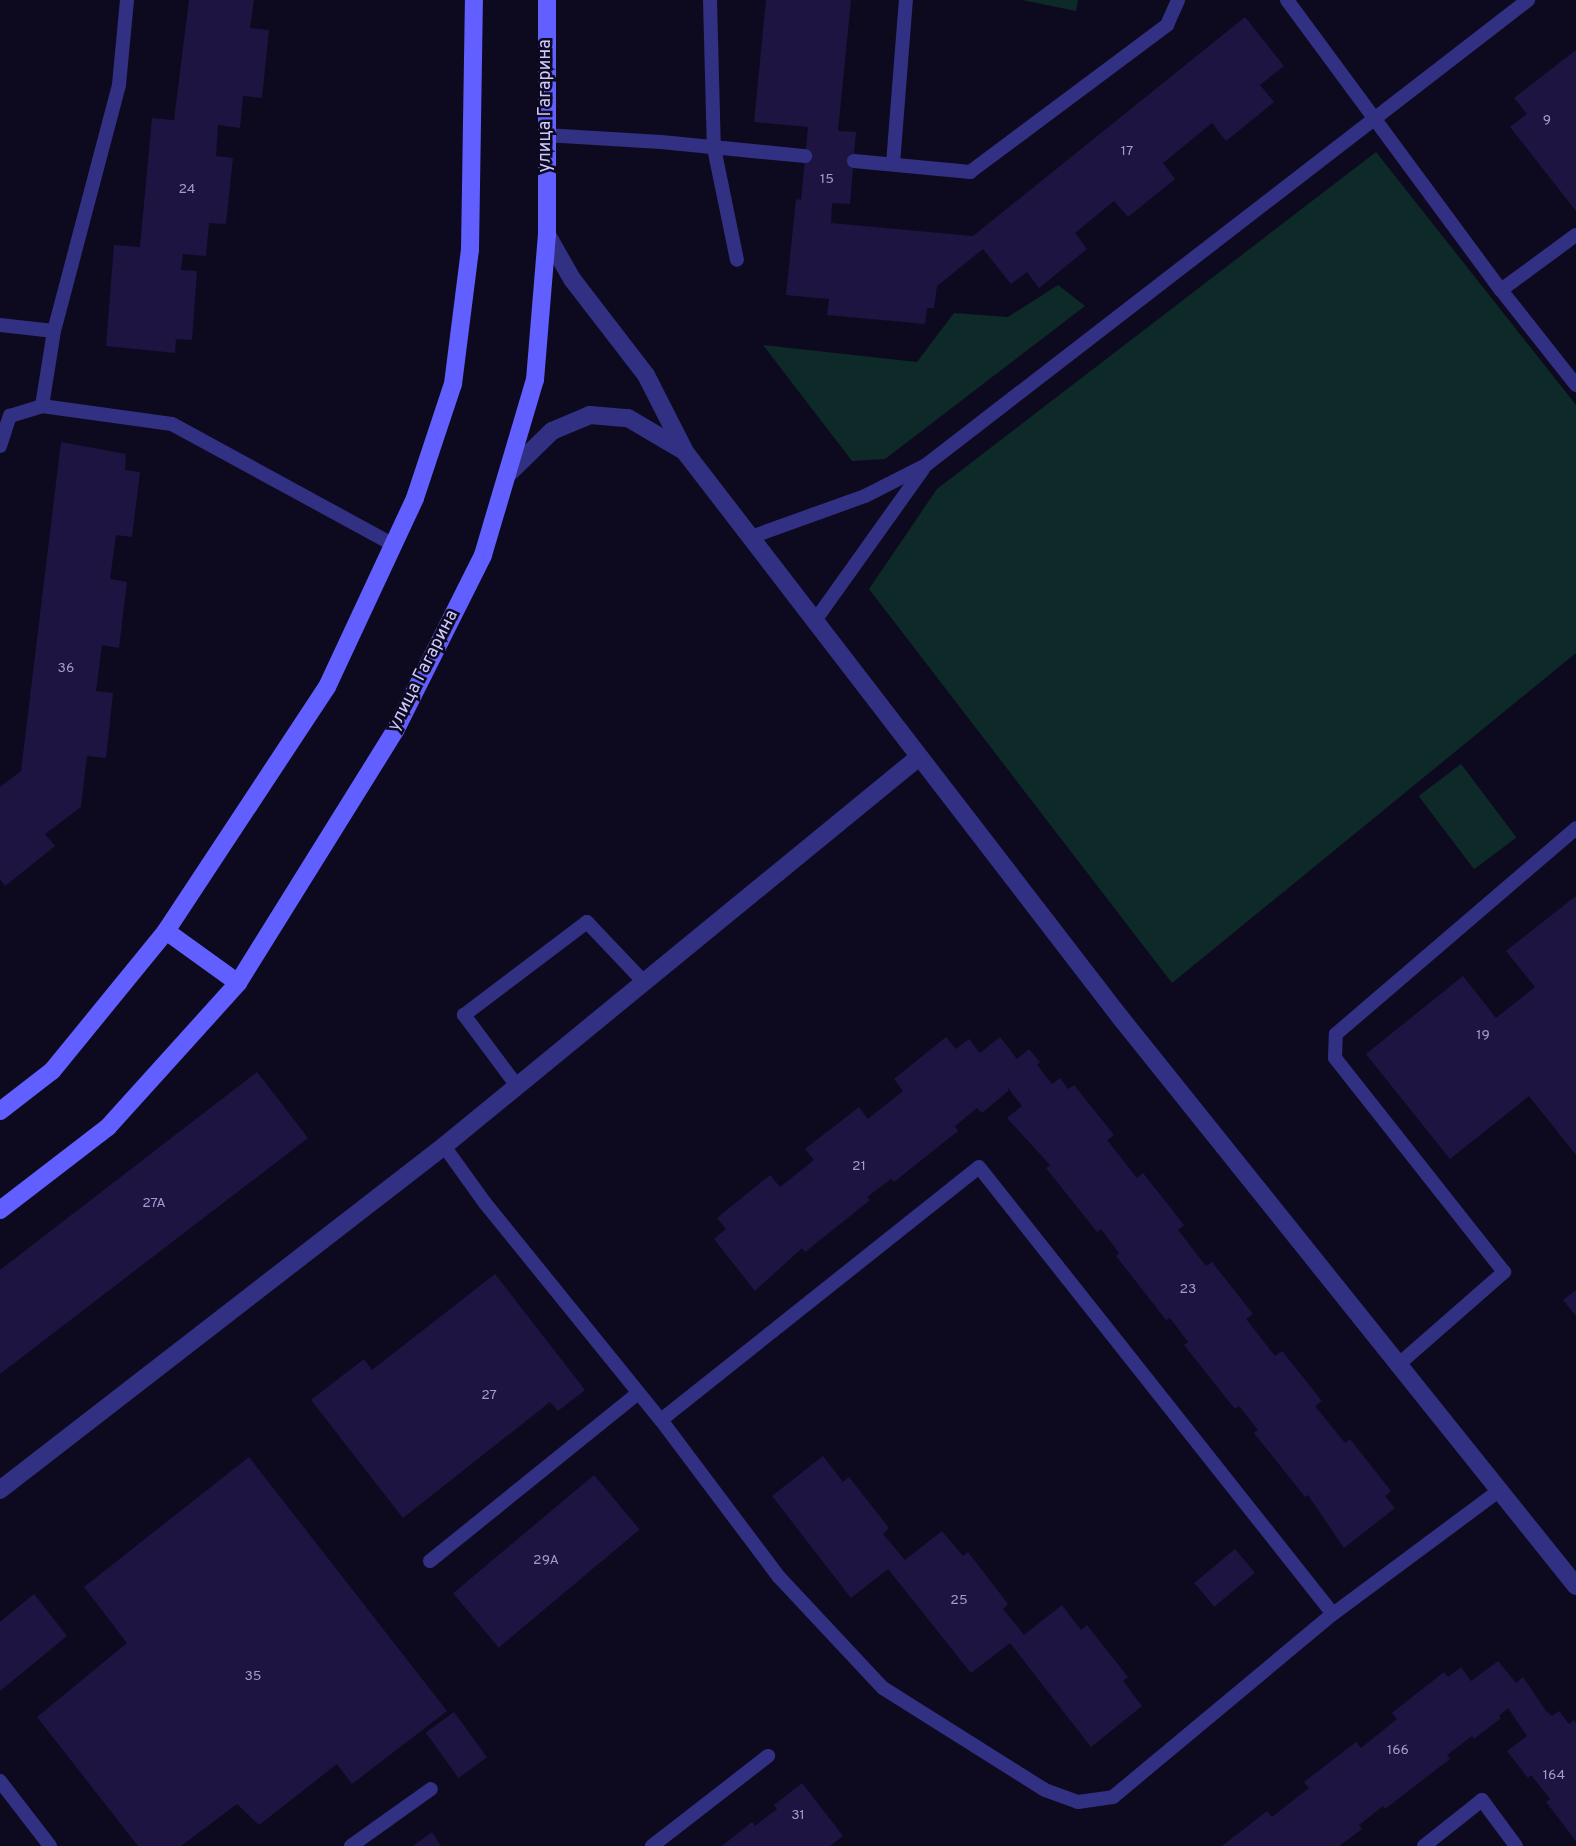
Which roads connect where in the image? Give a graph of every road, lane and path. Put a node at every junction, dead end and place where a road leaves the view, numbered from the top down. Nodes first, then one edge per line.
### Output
1 (127, 0) edge
2 (474, 0) edge
3 (547, 0) edge
4 (710, 0) edge
5 (906, 0) edge
6 (1178, 0) edge
7 (1287, 0) edge
8 (1528, 0) edge
9 (1374, 118) junction
10 (545, 135) junction
11 (714, 148) junction
12 (805, 156) dead end
13 (854, 161) dead end
14 (893, 164) junction
15 (547, 235) junction
16 (1576, 235) edge
17 (737, 260) dead end
18 (1501, 290) junction
19 (0, 324) edge
20 (54, 331) junction
21 (1576, 385) edge
22 (42, 406) junction
23 (0, 446) edge
24 (685, 452) junction
25 (926, 465) junction
26 (510, 472) junction
27 (751, 537) junction
28 (394, 545) junction
29 (814, 622) junction
30 (919, 757) junction
31 (1576, 828) edge
32 (166, 930) junction
33 (644, 982) junction
34 (238, 983) junction
35 (517, 1086) junction
36 (0, 1111) edge
37 (444, 1146) junction
38 (0, 1210) edge
39 (1399, 1364) junction
40 (638, 1393) junction
41 (661, 1420) junction
42 (0, 1490) edge
43 (1500, 1490) junction
44 (430, 1561) dead end
45 (1576, 1586) edge
46 (1333, 1614) junction
47 (768, 1756) dead end
48 (0, 1781) edge
49 (431, 1789) dead end
50 (50, 1846) edge
51 (351, 1846) edge
52 (652, 1846) edge
53 (1424, 1846) edge
54 (1516, 1846) edge

1 - 20 lane
2 - 28 main road
3 - 10 main road, улица Гагарина
4 - 11 lane
5 - 14 lane
6 - 14 lane
7 - 9 lane
8 - 9 lane
9 - 18 lane
9 - 25 lane
10 - 11 lane
10 - 15 main road, улица Гагарина
11 - 12 lane
11 - 17 lane
13 - 14 lane
15 - 24 street
15 - 26 main road, улица Гагарина
16 - 18 lane
18 - 21 lane
19 - 20 lane
20 - 22 lane
22 - 23 lane
22 - 28 lane
24 - 26 street
24 - 27 street
25 - 27 lane
25 - 29 lane
26 - 34 main road, улица Гагарина
27 - 29 street
28 - 32 main road
29 - 30 street
30 - 33 street
30 - 39 street
31 - 39 lane
32 - 34 main road
32 - 36 main road
33 - 35 street
33 - 35 lane
34 - 38 main road, улица Гагарина
35 - 37 street
37 - 40 lane
37 - 42 street
39 - 43 street
40 - 41 lane
40 - 44 lane
41 - 46 lane
41 - 46 lane
43 - 45 street
43 - 46 lane
47 - 52 lane
48 - 50 lane
49 - 51 lane
53 - 54 lane

